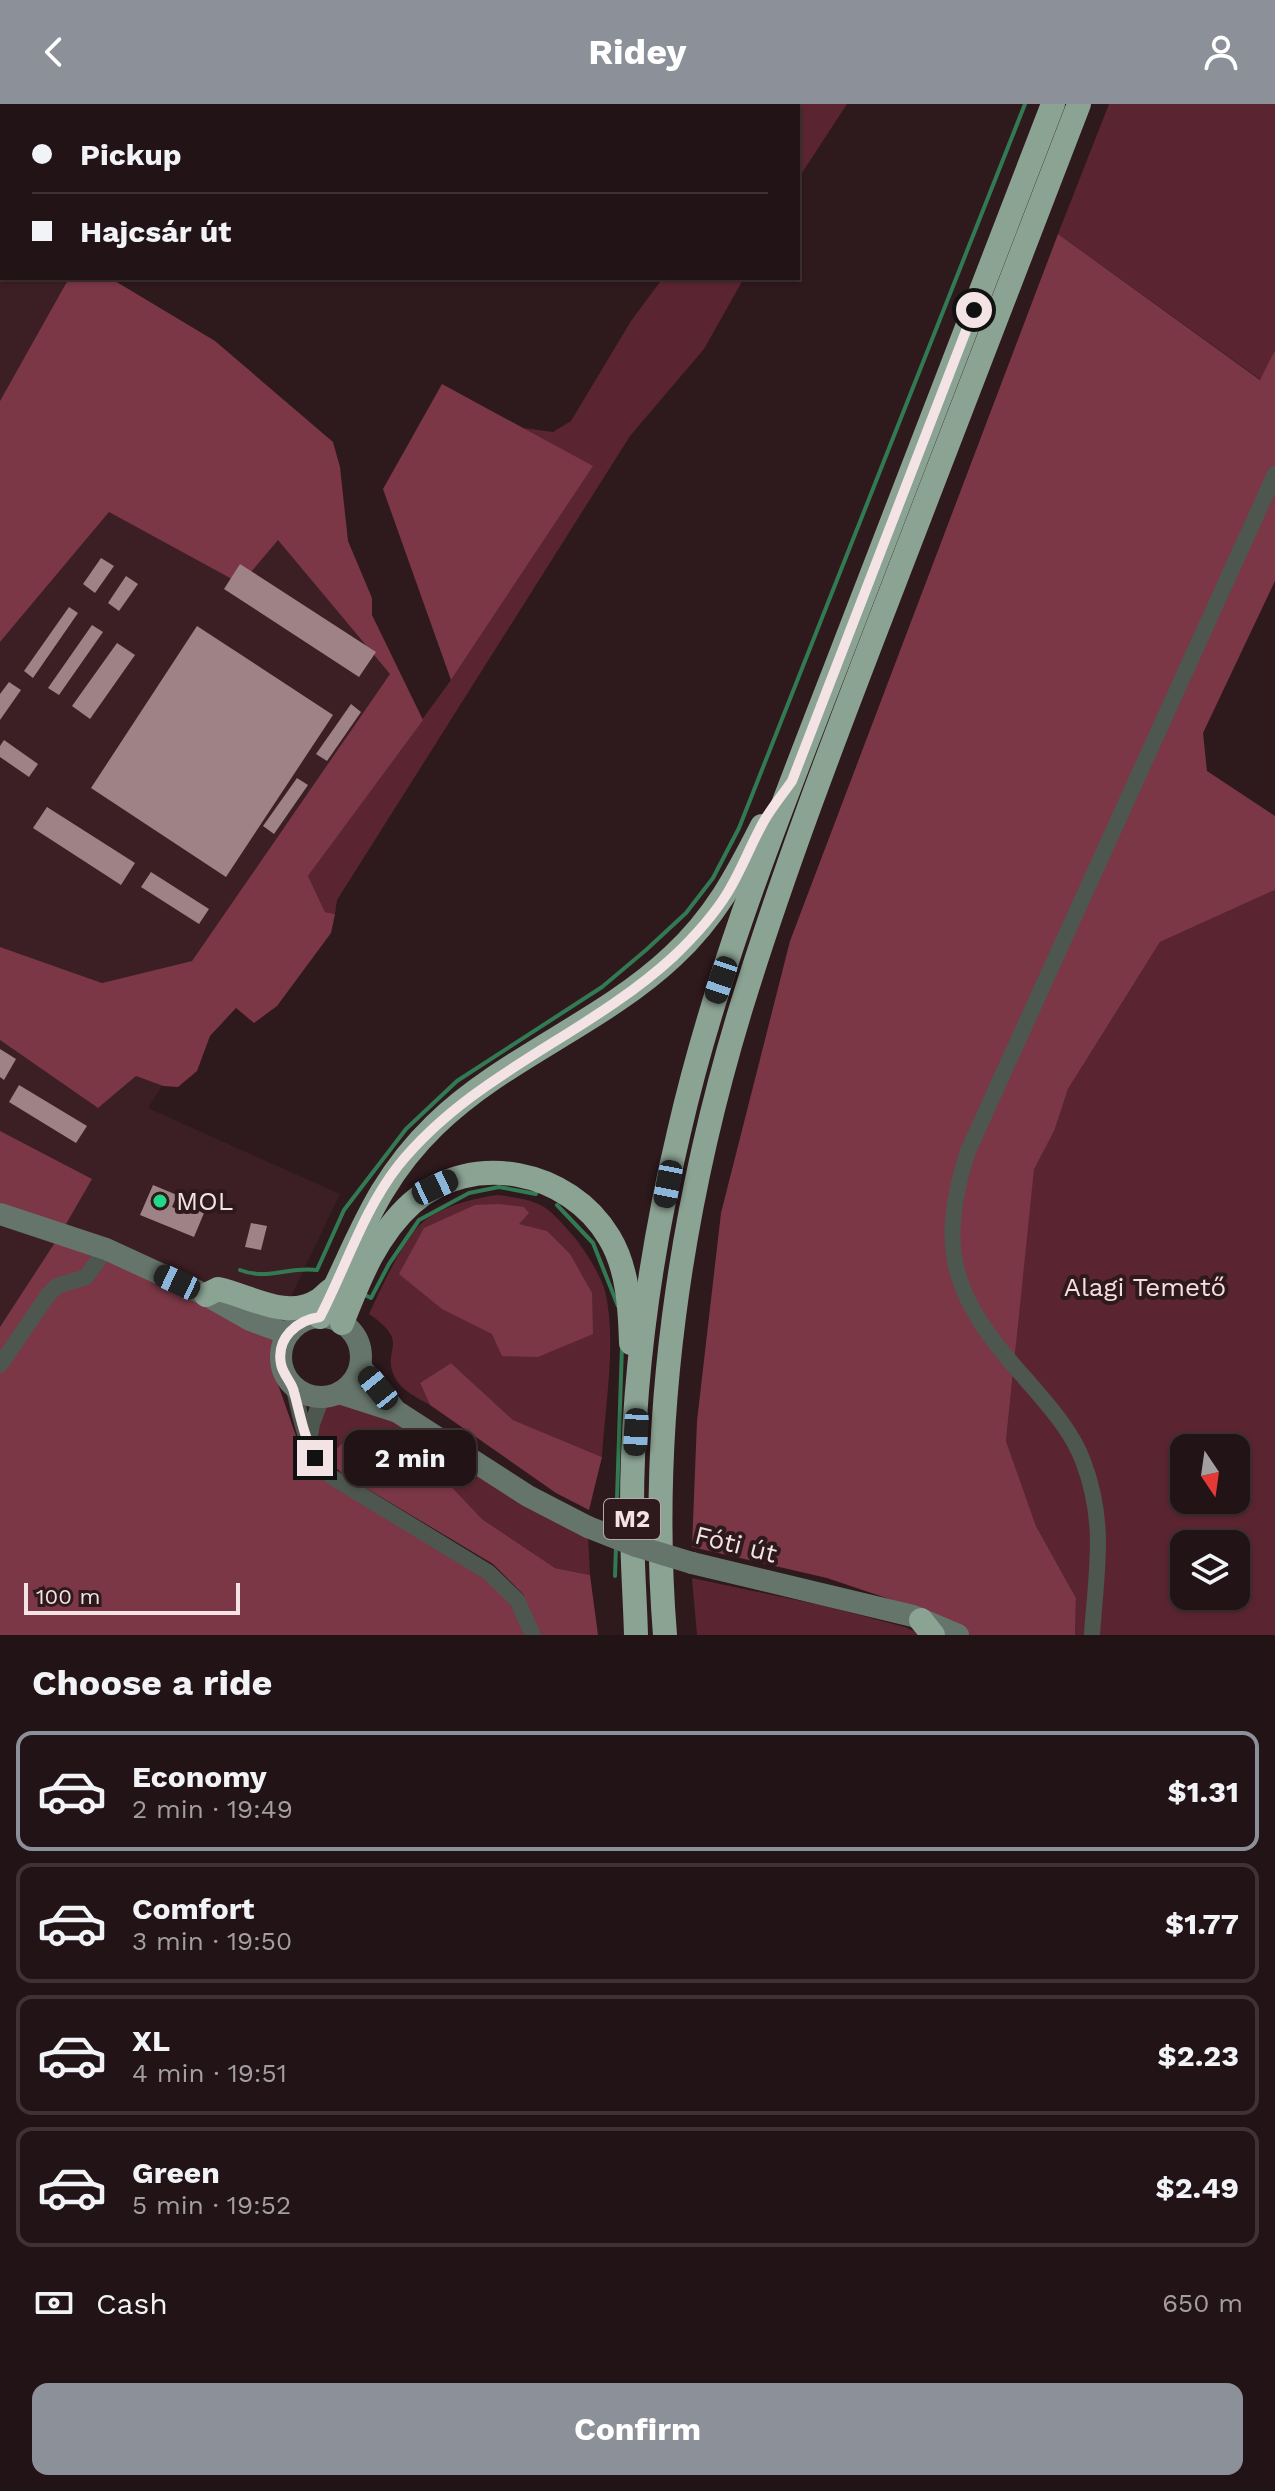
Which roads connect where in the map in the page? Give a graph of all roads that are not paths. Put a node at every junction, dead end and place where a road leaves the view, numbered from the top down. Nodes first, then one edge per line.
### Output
1 (1053, 104) edge
2 (1079, 104) edge
3 (1275, 474) edge
4 (792, 781) junction
5 (0, 1214) edge
6 (106, 1249) junction
7 (334, 1288) junction
8 (206, 1295) junction
9 (331, 1320) junction
10 (286, 1339) junction
11 (0, 1365) edge
12 (360, 1366) junction
13 (293, 1385) junction
14 (330, 1395) junction
15 (637, 1402) junction
16 (396, 1411) junction
17 (309, 1443) junction
18 (1094, 1604) junction
19 (927, 1627) edge
20 (665, 1633) edge
21 (533, 1635) edge
22 (636, 1635) edge
23 (958, 1635) edge
24 (1079, 1635) edge
25 (1092, 1635) edge

1 - 4 highway, M2
2 - 20 highway, M2
3 - 18 street
4 - 7 highway
4 - 15 highway, M2
5 - 6 main road
6 - 8 main road
6 - 11 street
7 - 8 highway
7 - 9 highway
8 - 10 main road
9 - 10 main road
9 - 12 main road
9 - 15 highway
10 - 13 main road
12 - 14 main road
12 - 16 main road, Fóti út
13 - 14 main road
13 - 17 street
14 - 16 main road
14 - 17 street
15 - 22 highway, M2
16 - 19 main road, Fóti út, bridge
17 - 21 street
18 - 24 street
18 - 25 street
19 - 23 main road, Fóti út

